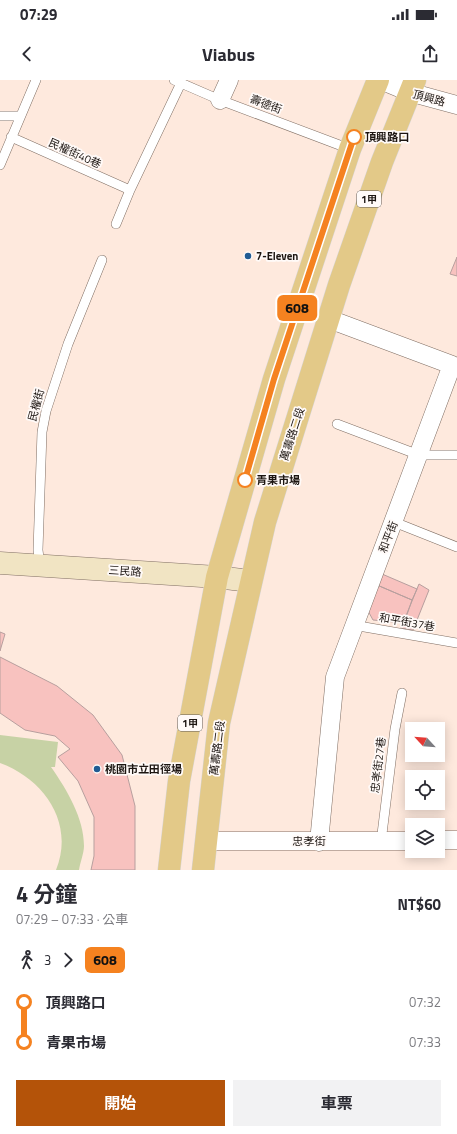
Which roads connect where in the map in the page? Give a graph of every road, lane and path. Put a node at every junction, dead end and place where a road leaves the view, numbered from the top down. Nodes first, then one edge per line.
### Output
1 (36, 80) edge
2 (229, 80) edge
3 (379, 80) edge
4 (178, 82) edge
5 (412, 86) edge
6 (220, 100) junction
7 (457, 105) edge
8 (0, 116) edge
9 (20, 116) junction
10 (11, 137) junction
11 (350, 149) junction
12 (0, 165) edge
13 (130, 190) junction
14 (116, 224) dead end
15 (102, 260) dead end
16 (329, 319) junction
17 (337, 424) dead end
18 (418, 455) junction
19 (457, 455) edge
20 (394, 522) junction
21 (457, 547) edge
22 (0, 563) edge
23 (40, 566) junction
24 (217, 577) junction
25 (250, 581) junction
26 (353, 625) junction
27 (457, 643) edge
28 (402, 692) dead end
29 (445, 840) edge
30 (457, 840) edge
31 (207, 841) junction
32 (405, 841) edge
33 (319, 842) junction
34 (381, 842) junction
35 (168, 870) edge
36 (203, 870) edge

1 - 9 lane
2 - 6 street
3 - 5 street, 頂興路
3 - 11 main road, 1甲
4 - 6 lane, 壽德街
4 - 13 lane
5 - 7 street, 頂興路
5 - 16 main road, 萬壽路二段 / 1甲
6 - 11 lane, 壽德街
8 - 9 lane
9 - 10 lane
10 - 12 lane
10 - 13 lane, 民權街40巷
11 - 24 main road, 1甲
13 - 14 lane
15 - 23 lane, 民權街
16 - 18 street, 和平街
16 - 25 main road, 萬壽路二段 / 1甲
17 - 18 lane
18 - 19 lane
18 - 20 street, 和平街
20 - 21 lane
20 - 26 street, 和平街
22 - 23 street, 三民路
23 - 24 street, 三民路
24 - 25 street, 三民路
24 - 35 main road, 1甲
25 - 31 main road, 萬壽路二段 / 1甲
26 - 27 lane, 和平街37巷
26 - 33 street, 和平街
28 - 34 lane, 忠孝街27巷
29 - 30 street
31 - 33 street, 忠孝街
31 - 36 main road, 萬壽路二段 / 1甲
32 - 34 street, 忠孝街
33 - 34 street, 忠孝街

